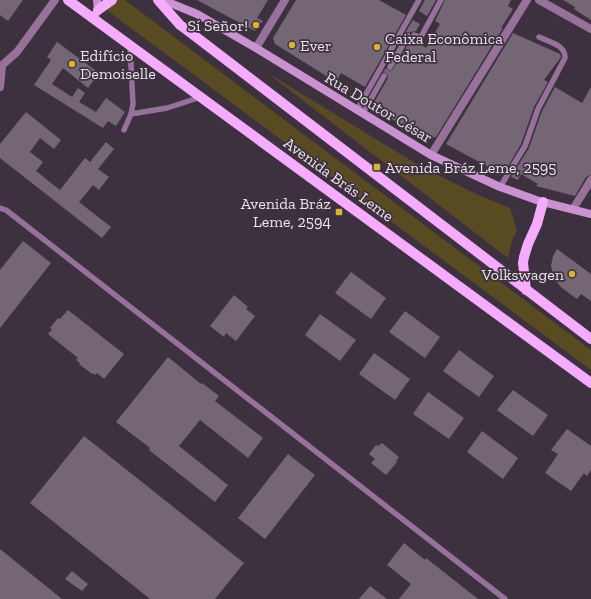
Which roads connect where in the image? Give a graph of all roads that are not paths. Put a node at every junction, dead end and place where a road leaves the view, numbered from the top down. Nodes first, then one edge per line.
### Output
1 (55, 0) edge
2 (68, 0) edge
3 (112, 0) edge
4 (158, 0) edge
5 (163, 0) edge
6 (285, 0) edge
7 (419, 0) edge
8 (441, 0) edge
9 (527, 0) edge
10 (539, 0) edge
11 (96, 9) edge
12 (591, 30) edge
13 (539, 38) dead end
14 (130, 45) junction
15 (256, 48) junction
16 (1, 67) edge
17 (390, 67) dead end
18 (384, 76) dead end
19 (0, 87) edge
20 (201, 97) junction
21 (360, 112) junction
22 (131, 114) junction
23 (124, 130) dead end
24 (430, 154) junction
25 (591, 180) edge
26 (500, 187) junction
27 (543, 202) junction
28 (0, 208) edge
29 (573, 209) junction
30 (591, 214) edge
31 (526, 290) junction
32 (591, 339) edge
33 (591, 383) edge
34 (505, 599) edge

1 - 16 street
2 - 11 main road, Avenida Brás Leme
3 - 11 main road
4 - 31 main road, Avenida Brás Leme
5 - 15 street, Rua Doutor César
6 - 15 street
7 - 21 lane
8 - 17 lane
9 - 24 street
10 - 12 street
11 - 14 main road, Avenida Brás Leme
13 - 26 lane
14 - 20 main road, Avenida Brás Leme
14 - 22 lane
15 - 21 street, Rua Doutor César
16 - 19 street
18 - 21 lane
20 - 22 lane
20 - 33 main road, Avenida Brás Leme
21 - 24 street, Rua Doutor César
22 - 23 lane
24 - 26 street, Rua Doutor César
25 - 29 street
26 - 27 street, Rua Doutor César
27 - 29 street, Rua Doutor César
27 - 31 main road
28 - 34 lane
29 - 30 street, Rua Doutor César
31 - 32 main road, Avenida Brás Leme

